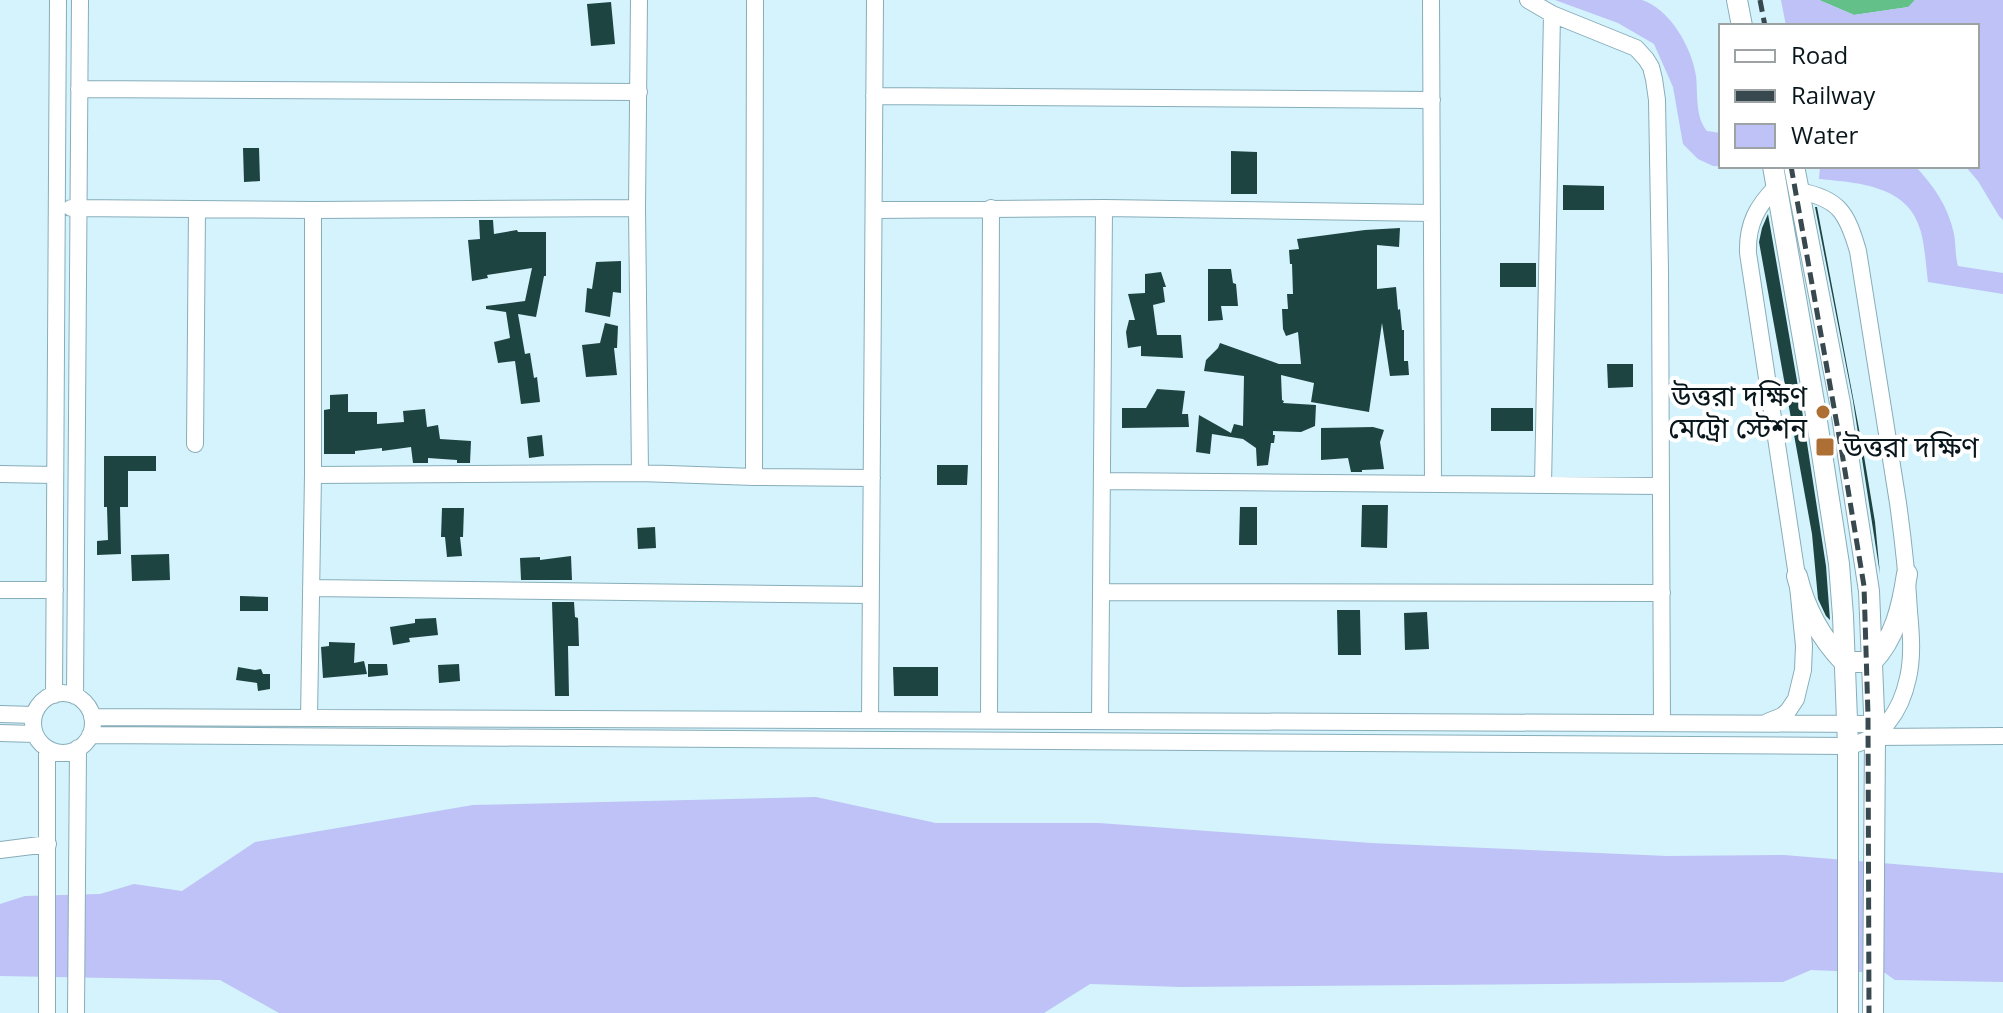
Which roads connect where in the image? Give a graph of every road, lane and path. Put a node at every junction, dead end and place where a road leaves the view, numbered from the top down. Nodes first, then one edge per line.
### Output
1 (58, 0) edge
2 (80, 0) edge
3 (639, 0) edge
4 (755, 0) edge
5 (875, 0) edge
6 (1431, 0) edge
7 (1528, 0) edge
8 (1737, 0) edge
9 (1552, 14) junction
10 (1742, 24) edge
11 (79, 89) junction
12 (639, 92) junction
13 (874, 96) junction
14 (1432, 100) junction
15 (1794, 168) edge
16 (1775, 176) edge
17 (1798, 191) junction
18 (79, 207) junction
19 (637, 208) junction
20 (991, 208) junction
21 (1104, 208) junction
22 (58, 209) junction
23 (197, 209) junction
24 (313, 210) junction
25 (874, 210) junction
26 (1432, 213) junction
27 (195, 444) dead end
28 (640, 473) junction
29 (0, 474) edge
30 (54, 475) junction
31 (313, 475) junction
32 (754, 477) junction
33 (872, 478) junction
34 (1102, 481) junction
35 (1433, 483) junction
36 (1543, 485) junction
37 (1660, 486) junction
38 (1907, 574) junction
39 (1797, 576) junction
40 (311, 588) junction
41 (0, 590) edge
42 (55, 590) junction
43 (1101, 592) junction
44 (1662, 593) junction
45 (871, 595) junction
46 (1844, 662) junction
47 (1872, 662) junction
48 (54, 695) junction
49 (75, 696) junction
50 (0, 714) edge
51 (34, 715) junction
52 (92, 717) junction
53 (309, 718) junction
54 (870, 720) junction
55 (989, 720) junction
56 (1100, 721) junction
57 (1662, 723) junction
58 (1765, 723) junction
59 (1847, 725) junction
60 (1875, 730) junction
61 (0, 733) edge
62 (35, 734) junction
63 (90, 735) junction
64 (2003, 736) edge
65 (1848, 746) junction
66 (78, 748) junction
67 (47, 749) junction
68 (48, 844) junction
69 (0, 850) edge
70 (1848, 1006) edge
71 (1873, 1006) edge
72 (47, 1013) edge
73 (76, 1013) edge

1 - 22 street
2 - 11 street
3 - 12 street
4 - 32 street
5 - 13 street
6 - 14 street
7 - 9 street
8 - 10 main road
9 - 36 street
9 - 37 street
11 - 12 street
11 - 18 street
12 - 19 street
13 - 14 street
13 - 25 street
14 - 26 street
15 - 17 main road
16 - 39 street
16 - 46 main road
17 - 38 street
17 - 47 main road
18 - 22 street
18 - 23 street
18 - 49 street
19 - 24 street
19 - 28 street
20 - 21 street
20 - 25 street
20 - 55 street
21 - 26 street
21 - 34 street
22 - 30 street
23 - 24 street
23 - 27 street
24 - 31 street
25 - 33 street
26 - 35 street
28 - 31 street
28 - 32 street
29 - 30 street
30 - 42 street
31 - 40 street
32 - 33 street
33 - 45 street
34 - 35 street
34 - 43 street
35 - 36 street
36 - 37 street
37 - 44 street
38 - 47 main road
38 - 60 street
39 - 46 main road
39 - 58 street
40 - 45 street
40 - 53 street
41 - 42 street
42 - 48 street
43 - 44 street
43 - 56 street
44 - 57 street
45 - 54 street
46 - 47 main road
46 - 59 main road
47 - 60 main road
48 - 49 street
48 - 51 street
49 - 52 street
50 - 51 street
51 - 62 street
52 - 53 street
52 - 63 street
53 - 54 street
54 - 55 street
55 - 56 street
56 - 57 street
57 - 58 street
58 - 59 street
59 - 60 street
59 - 65 main road
60 - 64 street
60 - 65 street
60 - 71 main road
61 - 62 street
62 - 67 street
63 - 65 street
63 - 66 street
65 - 70 main road
66 - 67 street
66 - 73 street
67 - 68 street
68 - 69 street
68 - 72 street

